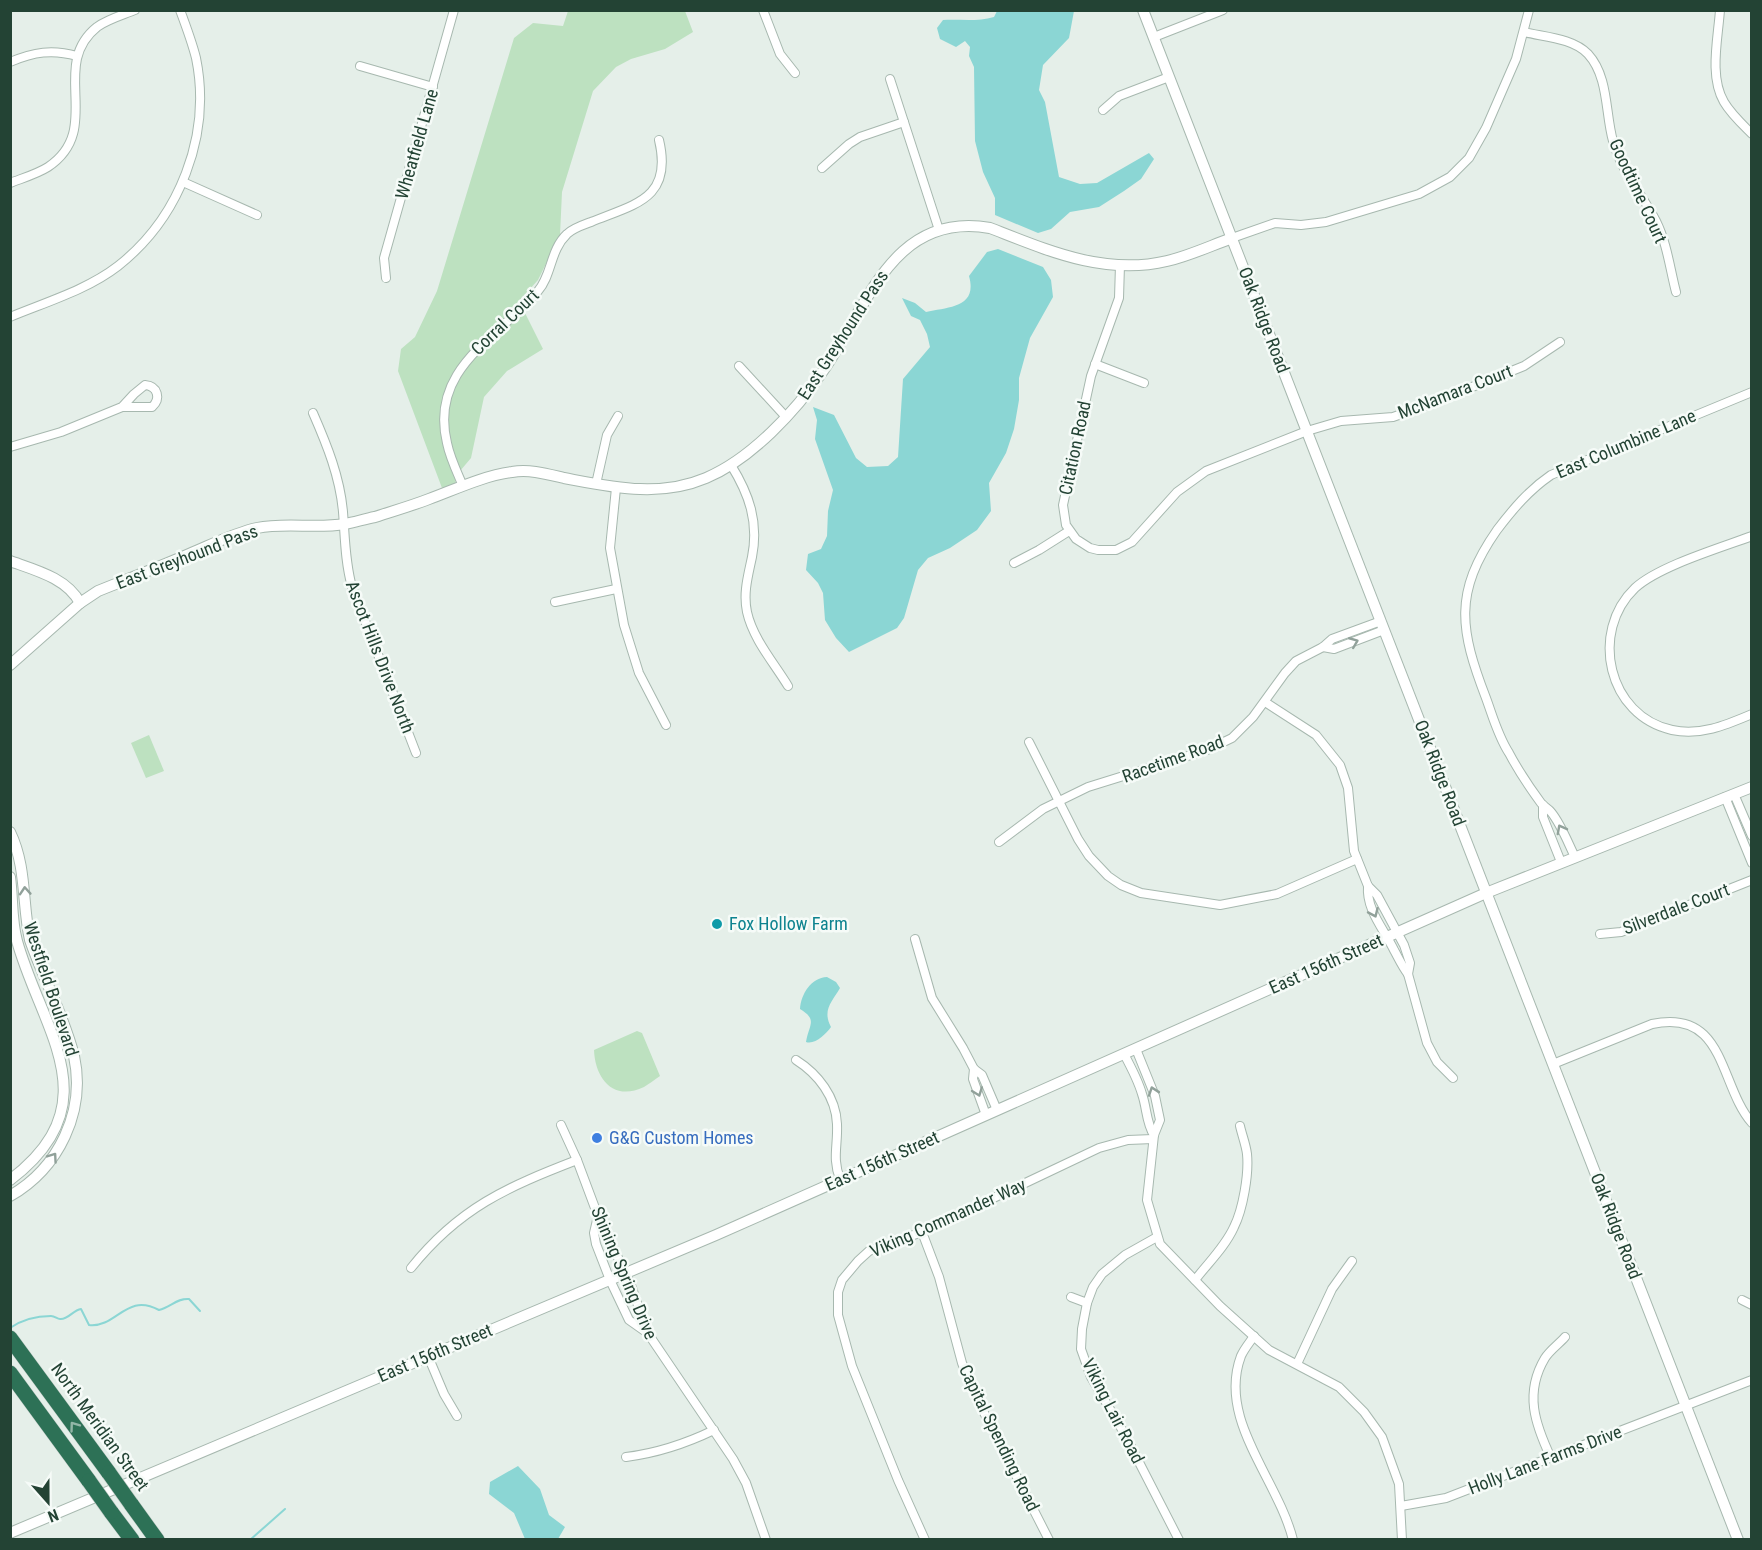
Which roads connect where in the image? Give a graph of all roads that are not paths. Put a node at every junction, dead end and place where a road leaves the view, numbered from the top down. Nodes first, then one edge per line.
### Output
1 (135, 10) edge
2 (180, 10) edge
3 (454, 10) edge
4 (763, 10) edge
5 (1143, 10) edge
6 (1222, 10) edge
7 (1529, 10) edge
8 (1720, 10) edge
9 (1524, 32) junction
10 (1154, 37) junction
11 (77, 56) junction
12 (10, 62) edge
13 (360, 66) dead end
14 (795, 73) dead end
15 (1169, 77) junction
16 (890, 79) dead end
17 (433, 87) junction
18 (1103, 110) dead end
19 (904, 122) junction
20 (1752, 134) edge
21 (659, 140) dead end
22 (822, 168) dead end
23 (183, 182) junction
24 (10, 183) edge
25 (257, 214) dead end
26 (939, 230) junction
27 (1232, 238) junction
28 (1120, 265) junction
29 (386, 278) dead end
30 (1676, 292) dead end
31 (10, 317) edge
32 (1560, 342) dead end
33 (1095, 364) junction
34 (739, 366) dead end
35 (1144, 383) dead end
36 (1752, 392) edge
37 (122, 407) dead end
38 (313, 413) dead end
39 (618, 416) dead end
40 (786, 417) junction
41 (1307, 431) junction
42 (10, 447) edge
43 (731, 465) junction
44 (596, 484) junction
45 (463, 486) junction
46 (616, 488) junction
47 (344, 524) junction
48 (1069, 531) junction
49 (1752, 536) edge
50 (10, 561) edge
51 (1014, 563) dead end
52 (616, 589) junction
53 (555, 602) dead end
54 (80, 603) junction
55 (1383, 626) junction
56 (10, 665) edge
57 (788, 686) dead end
58 (1265, 702) junction
59 (1752, 714) edge
60 (666, 724) dead end
61 (1029, 742) dead end
62 (416, 753) dead end
63 (1752, 787) edge
64 (1730, 796) junction
65 (1059, 801) junction
66 (1543, 805) junction
67 (10, 832) edge
68 (1752, 836) edge
69 (999, 842) dead end
70 (1575, 857) junction
71 (1357, 859) junction
72 (1562, 862) junction
73 (1752, 863) edge
74 (10, 877) edge
75 (1752, 880) edge
76 (1368, 886) junction
77 (1486, 893) junction
78 (1398, 933) junction
79 (1600, 934) dead end
80 (1387, 938) junction
81 (915, 939) dead end
82 (1408, 974) junction
83 (1136, 1049) junction
84 (1124, 1054) junction
85 (796, 1060) dead end
86 (1553, 1064) junction
87 (1453, 1078) dead end
88 (992, 1112) junction
89 (1752, 1124) edge
90 (561, 1125) dead end
91 (1240, 1126) dead end
92 (1154, 1137) junction
93 (577, 1160) junction
94 (840, 1179) junction
95 (10, 1180) edge
96 (10, 1196) edge
97 (598, 1216) junction
98 (922, 1232) junction
99 (1157, 1237) junction
100 (1352, 1261) dead end
101 (411, 1268) dead end
102 (625, 1274) junction
103 (610, 1280) junction
104 (1195, 1280) junction
105 (1071, 1297) dead end
106 (1742, 1300) dead end
107 (1087, 1303) junction
108 (1752, 1305) edge
109 (646, 1332) junction
110 (1254, 1336) junction
111 (1566, 1337) dead end
112 (14, 1343) edge
113 (428, 1356) junction
114 (1297, 1364) junction
115 (10, 1372) edge
116 (1752, 1380) edge
117 (1686, 1406) junction
118 (457, 1416) dead end
119 (714, 1430) junction
120 (626, 1457) dead end
121 (1551, 1458) junction
122 (1401, 1506) junction
123 (10, 1533) edge
124 (1738, 1538) edge
125 (132, 1539) edge
126 (157, 1539) edge
127 (766, 1539) edge
128 (925, 1539) edge
129 (1049, 1539) edge
130 (1179, 1539) edge
131 (1293, 1539) edge
132 (1402, 1539) edge

1 - 11 street
2 - 23 street
3 - 17 street, Wheatfield Lane
4 - 14 street
5 - 10 street, Oak Ridge Road
6 - 10 street
7 - 9 street, East Greyhound Pass
8 - 20 street
9 - 27 street, East Greyhound Pass
9 - 30 street, Goodtime Court
10 - 15 street, Oak Ridge Road
11 - 12 street
11 - 24 street
13 - 17 street
15 - 18 street
15 - 27 street, Oak Ridge Road
16 - 19 street
17 - 29 street, Wheatfield Lane
19 - 22 street
19 - 26 street
21 - 45 street, Corral Court
23 - 25 street
23 - 31 street
26 - 28 street, East Greyhound Pass
26 - 40 street, East Greyhound Pass
27 - 28 street, East Greyhound Pass
27 - 41 street, Oak Ridge Road
28 - 33 street, Citation Road
32 - 41 street, McNamara Court
33 - 35 street
33 - 48 street, Citation Road
34 - 40 street
36 - 66 street, East Columbine Lane
37 - 42 street
38 - 47 street, Ascot Hills Drive North
39 - 44 street
40 - 43 street, East Greyhound Pass
41 - 48 street
41 - 55 street, Oak Ridge Road
43 - 46 street, East Greyhound Pass
43 - 57 street
44 - 45 street, East Greyhound Pass
44 - 46 street, East Greyhound Pass
45 - 47 street, East Greyhound Pass
46 - 52 street
47 - 54 street, East Greyhound Pass
47 - 62 street, Ascot Hills Drive North
48 - 51 street
49 - 59 street
50 - 54 street
52 - 53 street
52 - 60 street
54 - 56 street, East Greyhound Pass
55 - 58 street, Racetime Road
55 - 77 street, Oak Ridge Road
58 - 65 street, Racetime Road
58 - 71 street
61 - 65 street
63 - 64 street, East 156th Street
64 - 68 street
64 - 70 street, East 156th Street
64 - 73 street
65 - 69 street, Racetime Road
65 - 71 street
70 -> 66 street, East Columbine Lane
66 - 72 street, East Columbine Lane
96 -> 67 street, Westfield Boulevard
70 - 72 street, East 156th Street
71 - 76 street
72 - 77 street, East 156th Street
74 - 95 street, Westfield Boulevard
75 - 79 street, Silverdale Court
76 - 78 street
76 -> 80 street
77 - 78 street, East 156th Street
77 - 86 street, Oak Ridge Road
78 - 80 street, East 156th Street
78 - 82 street
80 - 82 street
80 - 83 street, East 156th Street
81 - 88 street
82 - 87 street
83 - 84 street, East 156th Street
92 -> 83 street
84 - 88 street, East 156th Street
84 - 92 street
85 - 94 street
86 - 89 street
86 - 117 street, Oak Ridge Road
88 - 94 street, East 156th Street
90 - 93 street, Shining Spring Drive
91 - 104 street
92 - 98 street, Viking Commander Way
92 - 99 street
93 - 97 street, Shining Spring Drive
93 - 101 street
94 - 102 street, East 156th Street
97 - 102 street, Shining Spring Drive
97 - 103 street
98 - 128 street, Viking Commander Way
98 - 129 street, Capital Spending Road
99 - 104 street
99 - 107 street, Viking Lair Road
100 - 114 street
102 - 103 street, East 156th Street
102 - 109 street, Shining Spring Drive
103 - 109 street
103 - 113 street, East 156th Street
104 - 110 street
105 - 107 street
106 - 108 street
107 - 130 street, Viking Lair Road
109 - 119 street, Shining Spring Drive
110 - 114 street
110 - 131 street
111 - 121 street
126 -> 112 highway, North Meridian Street, bridge
113 - 118 street
113 - 123 street, East 156th Street
114 - 122 street
115 - 125 highway, bridge
116 - 117 street, Holly Lane Farms Drive
117 - 121 street, Holly Lane Farms Drive
117 - 124 street, Oak Ridge Road
119 - 120 street
119 - 127 street, Shining Spring Drive
121 - 122 street, Holly Lane Farms Drive
122 - 132 street

